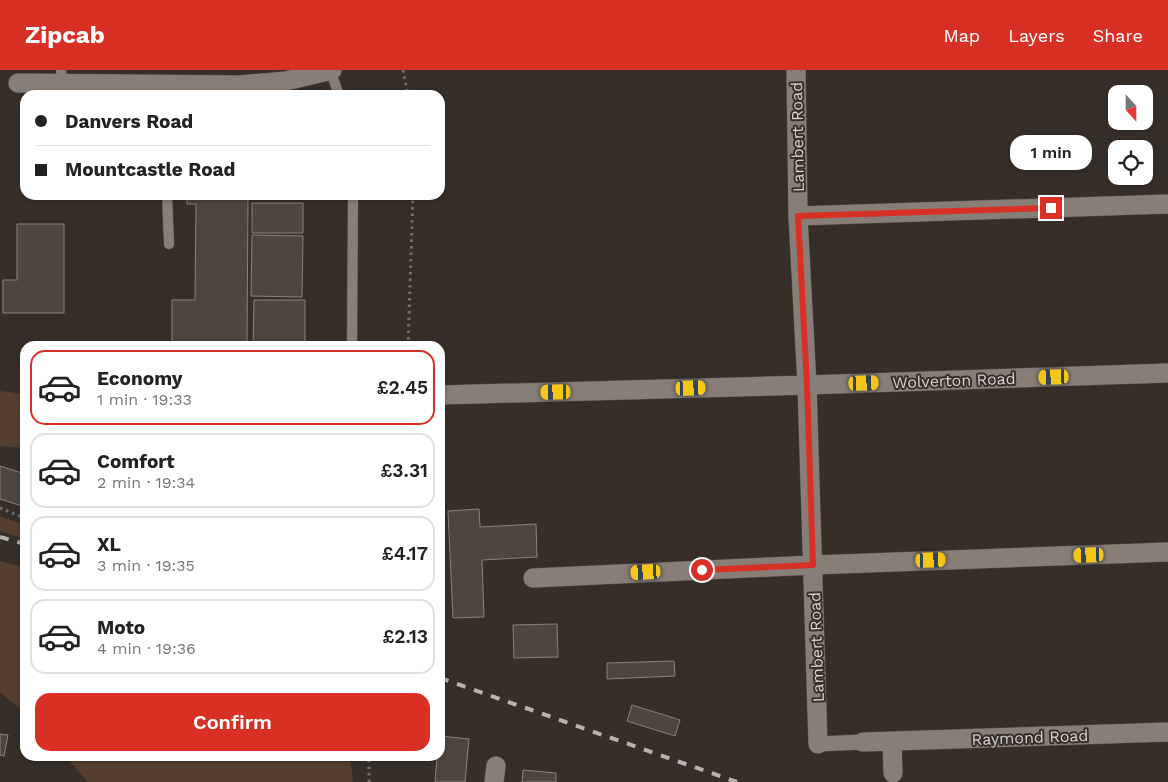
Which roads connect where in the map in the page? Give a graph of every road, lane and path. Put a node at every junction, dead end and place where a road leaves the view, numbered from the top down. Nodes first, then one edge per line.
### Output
1 (331, 70) edge
2 (403, 70) edge
3 (796, 70) edge
4 (62, 77) edge
5 (18, 83) dead end
6 (163, 90) edge
7 (337, 90) edge
8 (407, 90) edge
9 (167, 200) edge
10 (353, 200) edge
11 (412, 200) edge
12 (1168, 204) edge
13 (798, 216) junction
14 (169, 244) dead end
15 (352, 341) edge
16 (408, 341) edge
17 (1168, 373) edge
18 (807, 385) junction
19 (445, 395) edge
20 (0, 508) edge
21 (20, 516) edge
22 (1168, 552) edge
23 (813, 565) junction
24 (533, 578) dead end
25 (1168, 732) edge
26 (892, 741) junction
27 (863, 742) joint
28 (818, 744) joint
29 (369, 761) edge
30 (892, 773) dead end
31 (369, 782) edge

1 - 6 street
1 - 7 lane
2 - 8 path
3 - 13 street, Lambert Road
4 - 5 street
4 - 6 street
9 - 14 lane
10 - 15 lane
11 - 16 path
12 - 13 street
13 - 18 street, Lambert Road
17 - 18 street, Wolverton Road
18 - 19 street, Wolverton Road
18 - 23 street, Lambert Road
20 - 21 path
22 - 23 street
23 - 24 street
23 - 28 street, Lambert Road
25 - 26 street, Raymond Road
26 - 27 street, Raymond Road
26 - 30 street
27 - 28 street, Raymond Road
29 - 31 path

